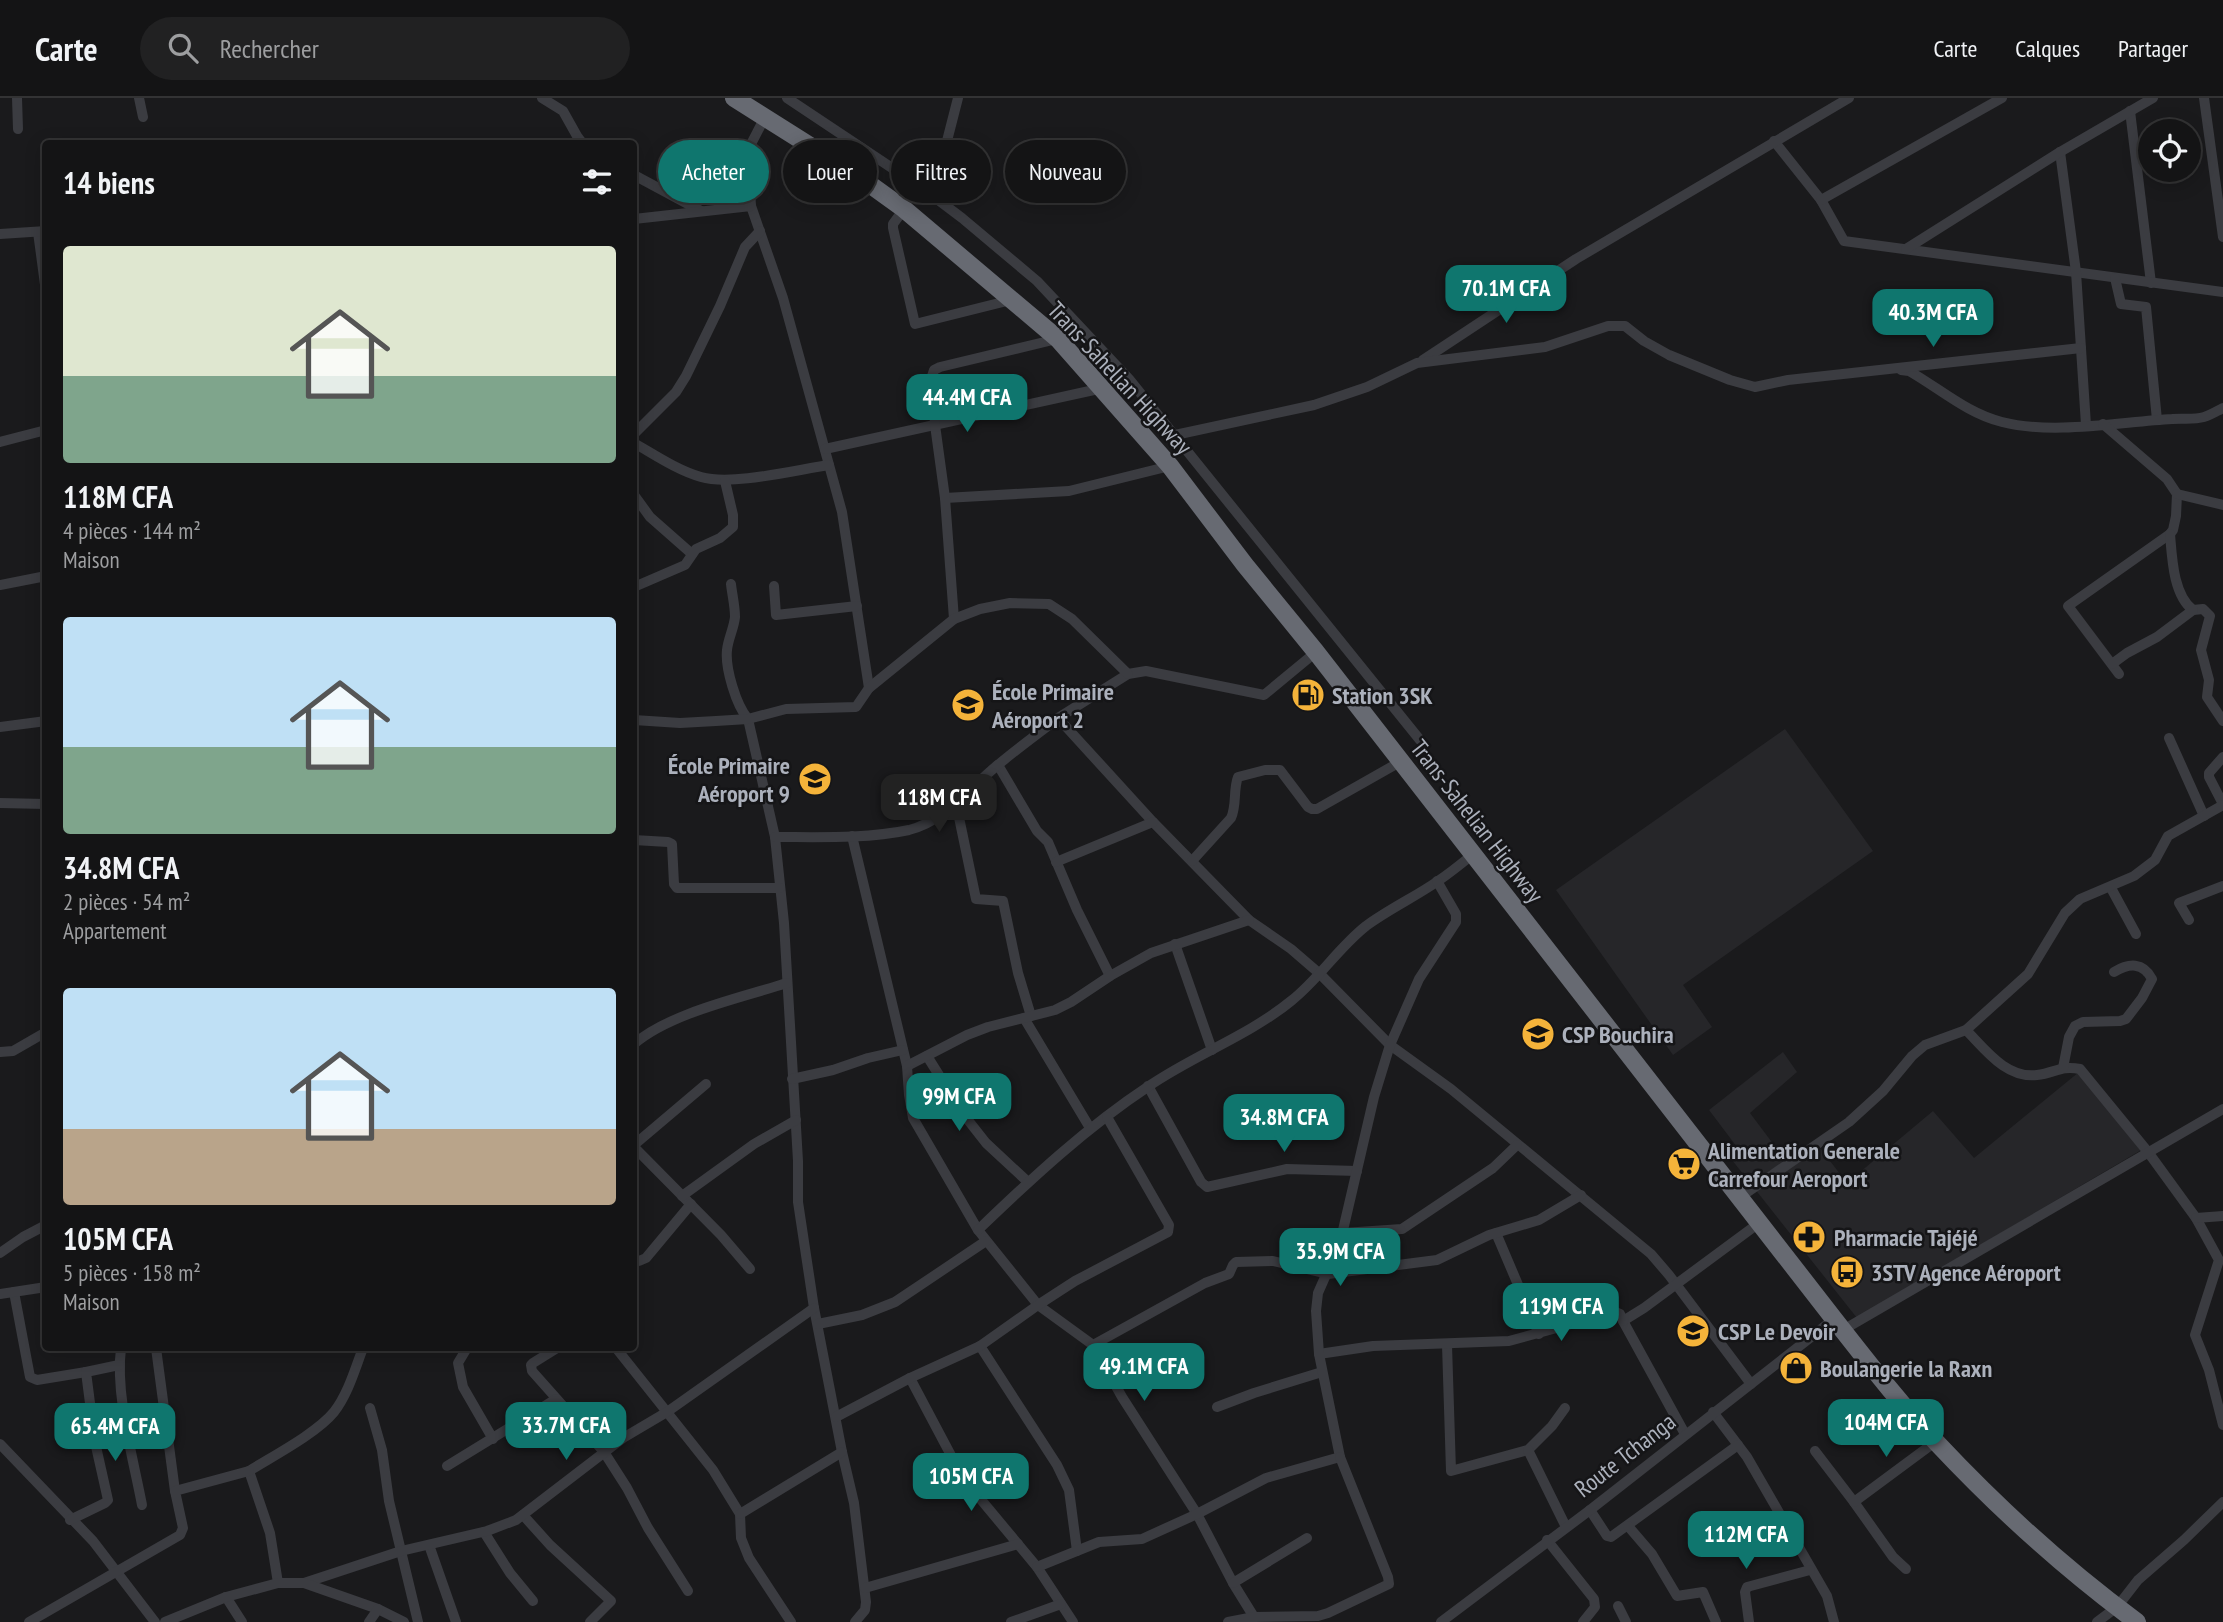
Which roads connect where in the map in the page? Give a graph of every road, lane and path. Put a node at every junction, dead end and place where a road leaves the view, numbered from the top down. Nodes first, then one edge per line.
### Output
1 (17, 98) edge
2 (139, 98) edge
3 (541, 98) edge
4 (734, 98) edge
5 (787, 98) edge
6 (958, 98) edge
7 (1849, 98) edge
8 (2002, 98) edge
9 (2153, 98) edge
10 (2204, 98) edge
11 (2130, 111) junction
12 (143, 117) dead end
13 (765, 117) junction
14 (18, 129) dead end
15 (580, 140) edge
16 (947, 140) edge
17 (1774, 141) junction
18 (2060, 152) junction
19 (891, 167) edge
20 (637, 177) edge
21 (2220, 183) edge
22 (1821, 200) junction
23 (942, 203) edge
24 (751, 206) junction
25 (904, 209) junction
26 (702, 211) junction
27 (637, 219) edge
28 (760, 230) junction
29 (42, 231) edge
30 (0, 234) edge
31 (2223, 237) edge
32 (1906, 249) junction
33 (2076, 272) junction
34 (2115, 278) junction
35 (2151, 282) junction
36 (2223, 292) edge
37 (1012, 299) junction
38 (1058, 339) junction
39 (2081, 348) junction
40 (1417, 363) junction
41 (1891, 369) junction
42 (1103, 388) junction
43 (2223, 408) edge
44 (2157, 420) junction
45 (2103, 424) junction
46 (935, 425) junction
47 (2086, 425) junction
48 (42, 431) edge
49 (637, 431) edge
50 (1175, 435) junction
51 (0, 442) edge
52 (637, 445) edge
53 (825, 449) junction
54 (829, 465) junction
55 (1170, 466) junction
56 (725, 481) junction
57 (2177, 494) junction
58 (945, 498) junction
59 (637, 499) edge
60 (2223, 505) edge
61 (2170, 534) junction
62 (692, 554) junction
63 (42, 577) edge
64 (731, 583) dead end
65 (0, 585) edge
66 (637, 586) edge
67 (774, 586) dead end
68 (857, 606) junction
69 (2193, 610) junction
70 (954, 619) junction
71 (1316, 652) junction
72 (2112, 664) junction
73 (1128, 674) junction
74 (2119, 674) dead end
75 (869, 688) junction
76 (1058, 718) junction
77 (748, 719) junction
78 (637, 720) edge
79 (2223, 721) edge
80 (42, 722) edge
81 (0, 727) edge
82 (2169, 738) dead end
83 (1420, 740) dead end
84 (2223, 757) edge
85 (1400, 762) junction
86 (998, 765) junction
87 (0, 803) edge
88 (956, 803) junction
89 (42, 804) edge
90 (2223, 804) edge
91 (2204, 816) junction
92 (1153, 822) junction
93 (852, 836) junction
94 (775, 838) junction
95 (637, 840) edge
96 (1472, 855) junction
97 (1192, 860) junction
98 (1056, 862) junction
99 (1437, 881) junction
100 (2223, 886) edge
101 (2111, 887) junction
102 (780, 888) junction
103 (1249, 920) junction
104 (2189, 920) dead end
105 (2136, 934) dead end
106 (1175, 944) junction
107 (2113, 972) dead end
108 (1320, 974) junction
109 (1110, 976) junction
110 (787, 984) junction
111 (1028, 1017) junction
112 (1966, 1030) junction
113 (42, 1034) edge
114 (637, 1041) edge
115 (1390, 1045) junction
116 (903, 1050) junction
117 (1212, 1050) junction
118 (0, 1052) edge
119 (927, 1056) junction
120 (907, 1066) junction
121 (2063, 1068) junction
122 (792, 1079) junction
123 (706, 1084) dead end
124 (1148, 1086) junction
125 (2223, 1109) edge
126 (1107, 1117) junction
127 (796, 1120) junction
128 (1090, 1128) junction
129 (637, 1143) edge
130 (1517, 1144) junction
131 (637, 1149) edge
132 (2148, 1152) junction
133 (1357, 1171) junction
134 (1028, 1182) junction
135 (1581, 1195) junction
136 (682, 1196) junction
137 (1740, 1198) junction
138 (691, 1204) junction
139 (2223, 1216) edge
140 (2196, 1219) junction
141 (1759, 1223) junction
142 (42, 1227) edge
143 (978, 1230) junction
144 (1343, 1233) junction
145 (1496, 1233) junction
146 (986, 1241) junction
147 (0, 1253) edge
148 (637, 1260) edge
149 (750, 1269) dead end
150 (1328, 1274) junction
151 (1676, 1284) junction
152 (42, 1288) edge
153 (14, 1292) junction
154 (0, 1294) edge
155 (1038, 1305) junction
156 (814, 1308) junction
157 (1623, 1321) junction
158 (818, 1324) junction
159 (1838, 1325) junction
160 (1539, 1334) junction
161 (1093, 1345) junction
162 (1447, 1345) junction
163 (980, 1346) junction
164 (121, 1351) edge
165 (156, 1351) edge
166 (362, 1351) edge
167 (465, 1351) edge
168 (552, 1351) edge
169 (618, 1351) edge
170 (1319, 1354) junction
171 (119, 1365) junction
172 (86, 1372) junction
173 (1322, 1372) junction
174 (910, 1378) junction
175 (1751, 1384) junction
176 (556, 1399) junction
177 (1217, 1407) dead end
178 (370, 1408) dead end
179 (1565, 1408) dead end
180 (667, 1412) junction
181 (1713, 1412) junction
182 (836, 1418) junction
183 (2223, 1425) edge
184 (1685, 1434) junction
185 (493, 1439) junction
186 (1935, 1442) junction
187 (0, 1444) edge
188 (1738, 1445) junction
189 (1528, 1450) junction
190 (604, 1451) junction
191 (1815, 1451) dead end
192 (842, 1452) junction
193 (1340, 1457) junction
194 (447, 1466) dead end
195 (249, 1471) junction
196 (175, 1491) junction
197 (1854, 1502) junction
198 (2223, 1502) edge
199 (142, 1505) dead end
200 (1590, 1510) junction
201 (740, 1514) junction
202 (1197, 1514) junction
203 (523, 1515) junction
204 (71, 1520) junction
205 (1628, 1526) junction
206 (1566, 1527) junction
207 (484, 1532) junction
208 (1307, 1538) dead end
209 (1548, 1540) junction
210 (1018, 1544) junction
211 (429, 1545) junction
212 (401, 1551) junction
213 (1077, 1551) junction
214 (1037, 1567) junction
215 (1906, 1569) dead end
216 (1810, 1570) junction
217 (118, 1572) junction
218 (278, 1583) junction
219 (304, 1583) junction
220 (1233, 1583) junction
221 (865, 1588) junction
222 (688, 1591) dead end
223 (226, 1597) junction
224 (533, 1601) dead end
225 (1060, 1604) junction
226 (1618, 1606) dead end
227 (2117, 1607) junction
228 (378, 1609) junction
229 (1254, 1617) junction
230 (29, 1622) edge
231 (155, 1622) edge
232 (165, 1622) edge
233 (242, 1622) edge
234 (369, 1622) edge
235 (404, 1622) edge
236 (418, 1622) edge
237 (456, 1622) edge
238 (590, 1622) edge
239 (791, 1622) edge
240 (855, 1622) edge
241 (1011, 1622) edge
242 (1073, 1622) edge
243 (1228, 1622) edge
244 (1441, 1622) edge
245 (1583, 1622) edge
246 (1626, 1622) edge
247 (1716, 1622) edge
248 (1749, 1622) edge
249 (1834, 1622) edge
250 (2097, 1622) edge
251 (2137, 1622) edge

1 - 14 street
2 - 12 street
3 - 15 street
4 - 13 highway, Trans-Sahelian Highway
5 - 19 street
6 - 16 street
7 - 17 street
8 - 22 street
9 - 11 street
10 - 21 street
11 - 18 street
11 - 35 street
13 - 24 street
13 - 25 highway, Trans-Sahelian Highway
17 - 22 street
17 - 40 street
18 - 32 street
18 - 33 street
20 - 26 street
21 - 31 street
22 - 32 street
23 - 50 street
24 - 26 street
24 - 28 street
25 - 37 highway, Trans-Sahelian Highway
25 - 37 street
26 - 27 street
28 - 49 street
28 - 53 street
29 - 30 street
32 - 33 street
33 - 34 street
33 - 39 street
34 - 35 street
34 - 44 street
35 - 36 street
37 - 38 highway, Trans-Sahelian Highway
38 - 42 highway, Trans-Sahelian Highway
38 - 46 street
39 - 41 street
39 - 47 street
40 - 41 street
40 - 50 street
41 - 47 street
42 - 46 street
42 - 55 highway, Trans-Sahelian Highway
43 - 44 street
44 - 45 street
45 - 47 street
45 - 57 street
46 - 53 street
46 - 58 street
48 - 51 street
50 - 83 street
52 - 56 street
53 - 54 street
54 - 56 street
54 - 68 street
55 - 58 street
55 - 71 highway, Trans-Sahelian Highway
56 - 62 street
57 - 60 street
57 - 61 street
58 - 70 street
59 - 62 street
61 - 69 street
61 - 72 street
62 - 66 street
63 - 65 street
64 - 77 street
67 - 68 street
68 - 75 street
69 - 72 street
69 - 79 street
70 - 73 street
70 - 75 street
71 - 73 street
71 - 85 highway, Trans-Sahelian Highway
72 - 74 street
73 - 76 street
75 - 77 street
76 - 86 street
76 - 92 street
77 - 78 street
77 - 94 street
80 - 81 street
82 - 91 street
84 - 90 street
85 - 96 highway, Trans-Sahelian Highway
85 - 97 street
86 - 88 street
86 - 98 street
87 - 89 street
88 - 93 street
88 - 111 street
90 - 91 street
91 - 101 street
92 - 97 street
92 - 98 street
93 - 94 street
93 - 116 street
94 - 102 street
95 - 102 street
96 - 99 street
96 - 137 highway, Trans-Sahelian Highway
97 - 103 street
98 - 109 street
99 - 108 street
99 - 115 street
100 - 104 street
101 - 105 street
101 - 112 street
102 - 110 street
103 - 106 street
103 - 108 street
106 - 109 street
106 - 117 street
107 - 121 street
108 - 115 street
108 - 117 street
109 - 111 street
110 - 114 street
110 - 122 street
111 - 119 street
111 - 128 street
112 - 121 street
112 - 137 street
113 - 118 street
115 - 130 street
115 - 133 street
116 - 120 street
116 - 122 street
117 - 124 street
119 - 120 street
119 - 134 street
120 - 143 street
121 - 132 street
122 - 127 street
123 - 129 street
124 - 126 street
124 - 133 street
125 - 132 street, Route Tchanga
126 - 128 street
126 - 155 street
127 - 136 street
127 - 156 street
128 - 134 street
130 - 135 street
130 - 144 street
131 - 136 street
132 - 140 street
132 - 159 street, Route Tchanga
133 - 144 street
134 - 143 street
135 - 145 street
135 - 151 street
136 - 138 street
137 - 141 highway, Trans-Sahelian Highway
138 - 148 street
138 - 149 street
139 - 140 street
140 - 183 street
141 - 151 street
141 - 159 highway, Trans-Sahelian Highway
142 - 147 street
143 - 146 street
144 - 150 street
145 - 150 street
145 - 160 street
146 - 155 street
146 - 158 street
150 - 161 street
150 - 170 street
151 - 157 street
151 - 175 street
152 - 153 street
153 - 154 street
153 - 172 street
155 - 161 street
155 - 163 street
156 - 158 street
156 - 180 street
157 - 160 street
157 - 184 street
158 - 182 street
159 - 175 street, Route Tchanga
159 - 186 highway, Trans-Sahelian Highway
160 - 162 street
161 - 202 street
162 - 170 street
162 - 189 street
163 - 174 street
163 - 213 street
164 - 171 street
165 - 196 street
166 - 195 street
167 - 185 street
168 - 176 street
169 - 180 street
170 - 173 street
171 - 172 street
171 - 199 street
172 - 204 street
173 - 177 street
173 - 193 street
174 - 182 street
174 - 210 street
175 - 181 street, Route Tchanga
176 - 185 street
176 - 190 street
178 - 212 street
179 - 189 street
180 - 190 street
180 - 201 street
181 - 184 street, Route Tchanga
181 - 188 street
182 - 192 street
184 - 200 street, Route Tchanga
185 - 194 street
186 - 197 street
186 - 227 highway, Trans-Sahelian Highway
187 - 204 street
188 - 205 street
188 - 216 street
189 - 206 street
190 - 203 street
190 - 222 street
191 - 197 street
192 - 201 street
192 - 221 street
193 - 202 street
193 - 229 street
195 - 196 street
195 - 218 street
196 - 217 street
197 - 215 street
198 - 227 street
200 - 205 street
200 - 206 street, Route Tchanga
201 - 239 street
202 - 213 street
202 - 220 street
203 - 207 street
203 - 238 street
204 - 217 street
205 - 247 street
206 - 209 street, Route Tchanga
207 - 211 street
207 - 224 street
208 - 220 street
209 - 244 street, Route Tchanga
209 - 245 street
210 - 214 street
210 - 221 street
211 - 212 street
211 - 237 street
212 - 219 street
212 - 236 street
213 - 214 street
214 - 225 street
216 - 248 street
216 - 249 street
217 - 230 street
217 - 231 street
218 - 219 street
218 - 223 street
219 - 228 street
220 - 229 street
221 - 240 street
223 - 232 street
223 - 233 street
225 - 241 street
225 - 242 street
226 - 246 street
227 - 250 street
227 - 251 highway, Trans-Sahelian Highway
228 - 234 street
228 - 235 street
229 - 243 street

